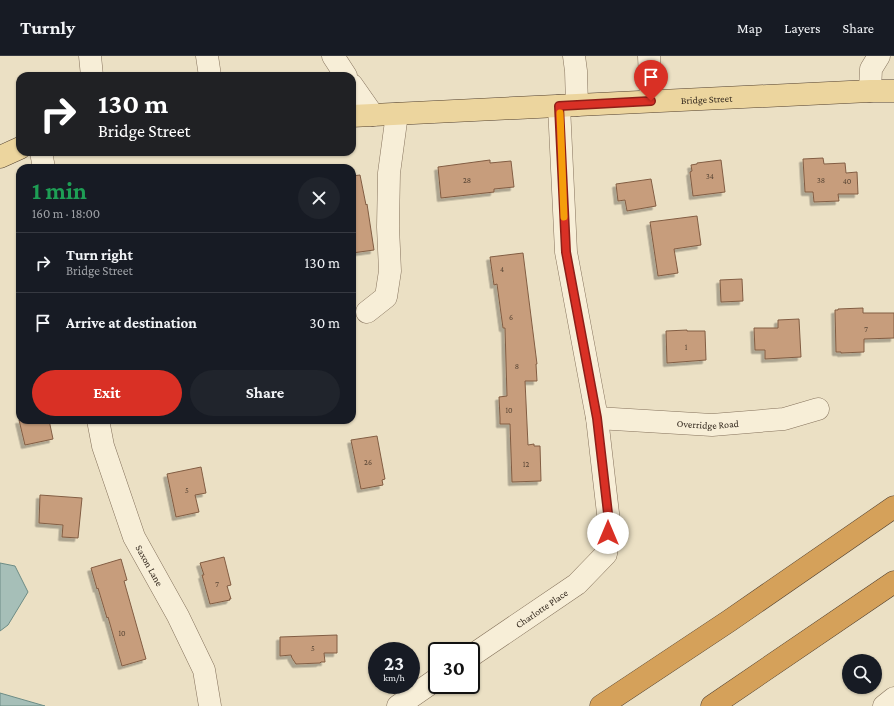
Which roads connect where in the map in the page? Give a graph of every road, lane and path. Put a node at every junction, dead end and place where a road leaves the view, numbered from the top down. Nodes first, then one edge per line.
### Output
1 (90, 56) edge
2 (207, 56) edge
3 (333, 56) edge
4 (574, 56) edge
5 (649, 56) edge
6 (879, 56) edge
7 (92, 72) edge
8 (209, 72) edge
9 (343, 72) edge
10 (870, 91) junction
11 (894, 91) edge
12 (356, 97) edge
13 (651, 101) junction
14 (568, 105) junction
15 (397, 114) junction
16 (362, 116) edge
17 (16, 150) edge
18 (0, 157) edge
19 (367, 312) dead end
20 (818, 409) dead end
21 (597, 418) junction
22 (99, 424) edge
23 (894, 507) edge
24 (894, 582) edge
25 (480, 650) edge
26 (428, 686) edge
27 (894, 698) edge
28 (210, 706) edge
29 (398, 706) edge
30 (602, 706) edge
31 (712, 706) edge
32 (884, 706) edge

1 - 7 street
2 - 8 street
3 - 9 street
4 - 14 street
5 - 13 street
6 - 10 street
10 - 11 main road, Bridge Street
10 - 13 main road, Bridge Street
12 - 16 street
13 - 14 main road, Bridge Street
14 - 15 main road, Bridge Street
14 - 21 street
15 - 16 main road, Bridge Street
15 - 19 street
17 - 18 main road
20 - 21 street, Overridge Road
21 - 25 street, Charlotte Place
22 - 28 street, Saxon Lane
23 - 30 highway
24 - 31 highway
26 - 29 street
27 - 32 street

